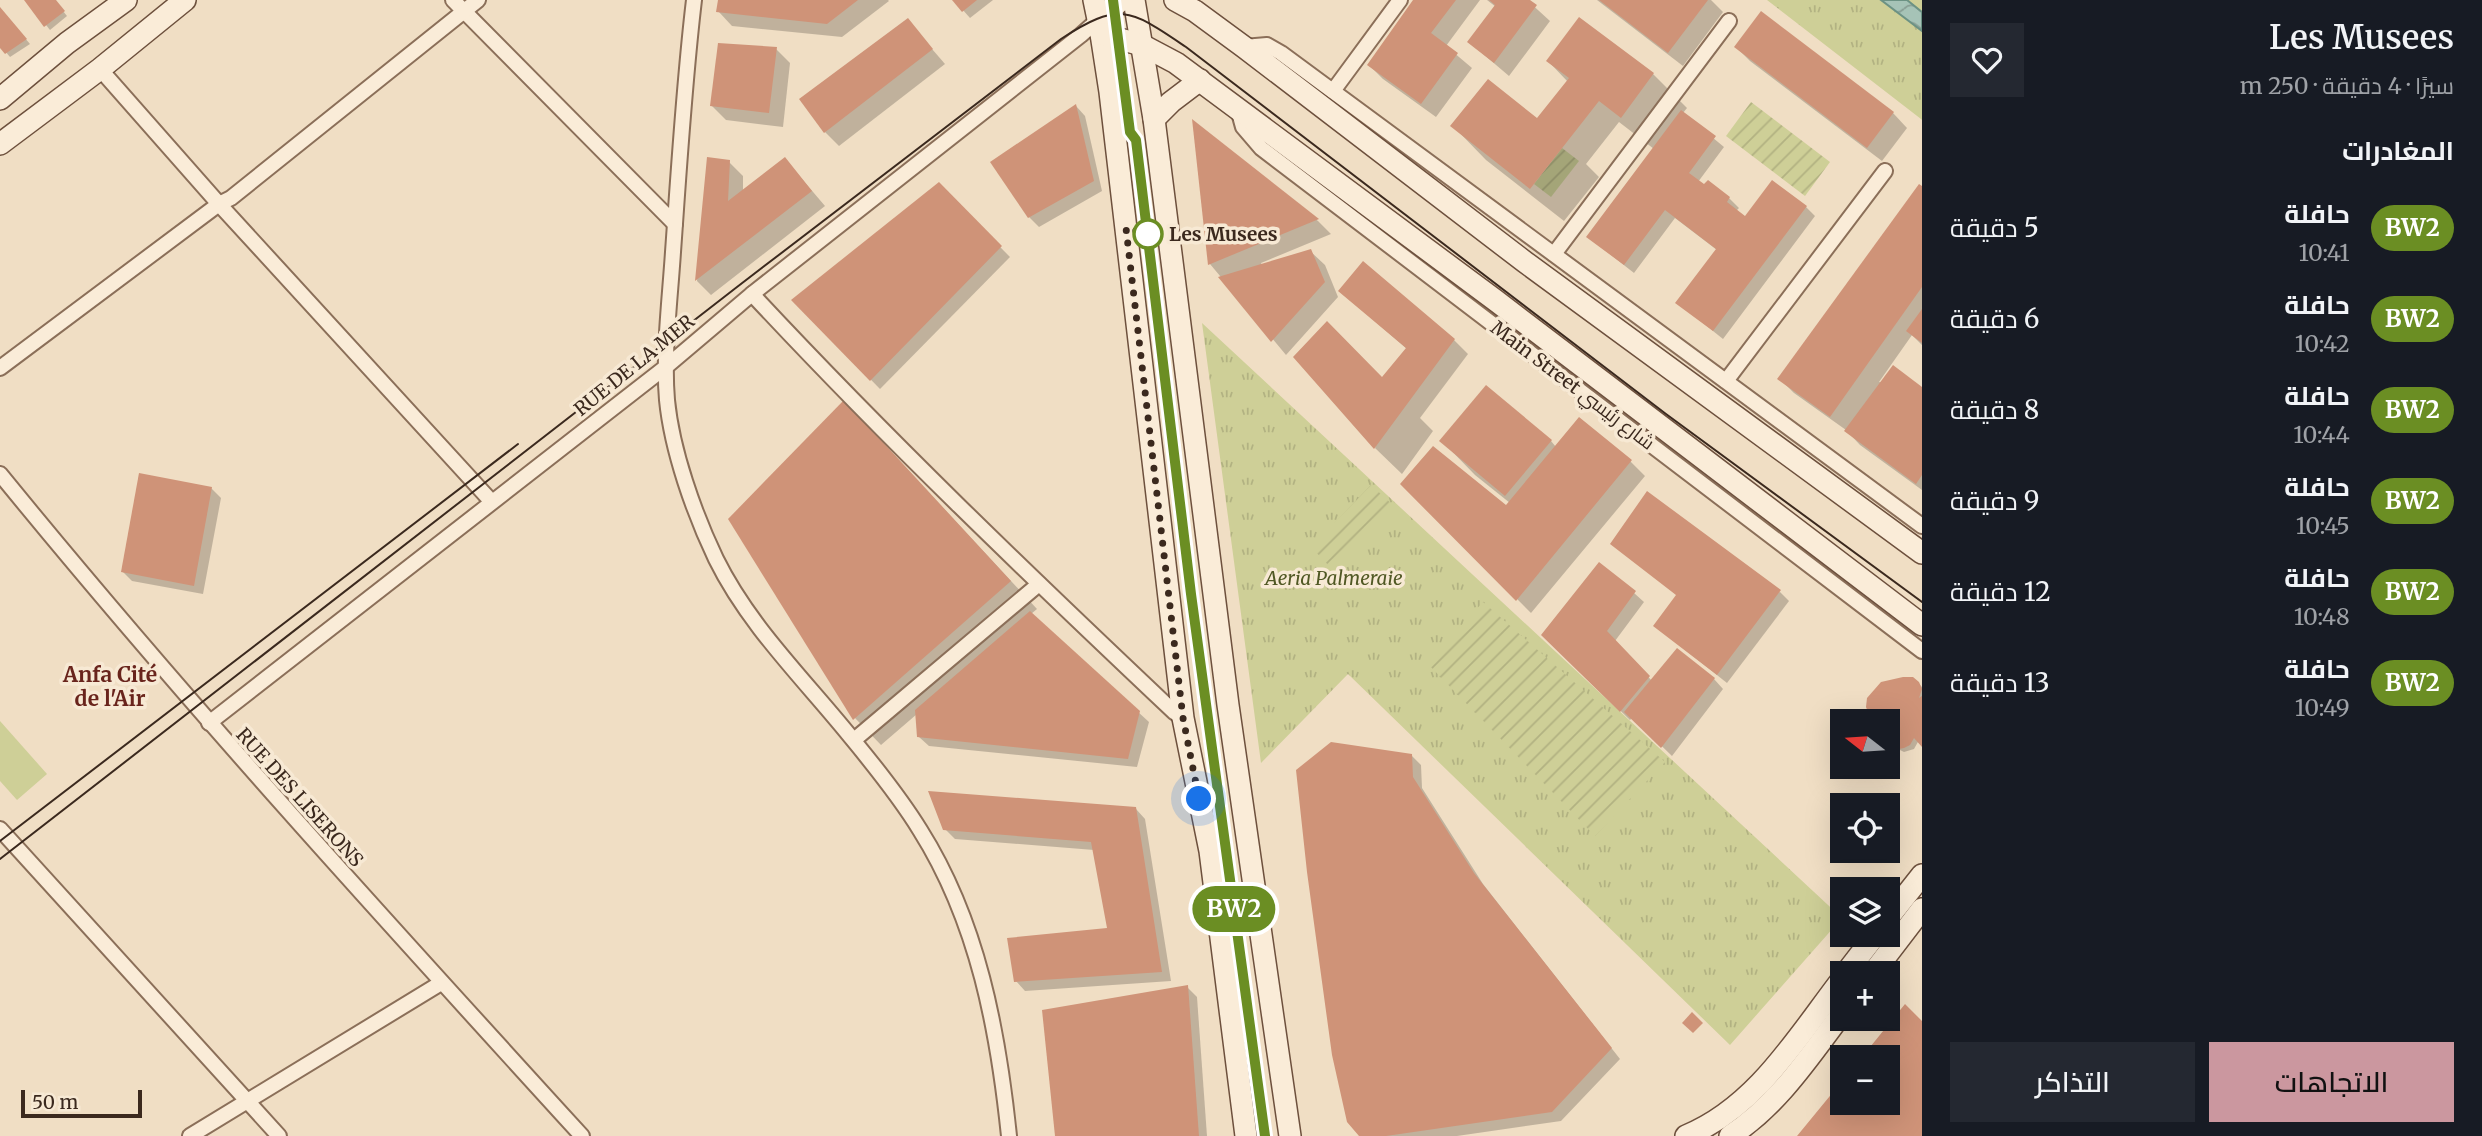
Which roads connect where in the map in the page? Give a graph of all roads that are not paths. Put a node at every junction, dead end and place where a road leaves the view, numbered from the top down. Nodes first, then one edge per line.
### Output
1 (126, 0) edge
2 (185, 0) edge
3 (453, 0) edge
4 (478, 0) edge
5 (694, 0) edge
6 (1121, 0) edge
7 (1134, 0) edge
8 (1175, 0) edge
9 (1400, 0) edge
10 (464, 11) junction
11 (1729, 21) dead end
12 (1094, 22) edge
13 (1142, 44) junction
14 (1244, 47) junction
15 (100, 69) junction
16 (1200, 80) junction
17 (1333, 91) junction
18 (0, 99) edge
19 (1238, 109) junction
20 (1154, 119) junction
21 (0, 144) edge
22 (1885, 172) dead end
23 (219, 204) junction
24 (675, 224) junction
25 (1554, 254) junction
26 (752, 294) junction
27 (667, 366) junction
28 (0, 368) edge
29 (1726, 381) junction
30 (0, 474) edge
31 (491, 501) junction
32 (1922, 526) edge
33 (1922, 553) edge
34 (1039, 584) junction
35 (1922, 625) edge
36 (1922, 651) edge
37 (1183, 718) junction
38 (209, 723) junction
39 (854, 740) junction
40 (0, 829) edge
41 (1922, 874) edge
42 (1900, 902) edge
43 (1922, 909) edge
44 (1866, 947) edge
45 (1855, 961) edge
46 (1882, 961) edge
47 (441, 983) junction
48 (1830, 995) edge
49 (1830, 1029) edge
50 (247, 1101) junction
51 (190, 1136) edge
52 (279, 1136) edge
53 (582, 1136) edge
54 (1009, 1136) edge
55 (1246, 1136) edge
56 (1290, 1136) edge
57 (1686, 1136) edge
58 (1730, 1136) edge

1 - 18 main road
2 - 15 main road
3 - 10 street
4 - 10 street
5 - 24 street
6 - 12 main road
7 - 13 main road
8 - 14 main road
9 - 17 street
10 - 23 street
10 - 24 street
11 - 25 street
12 - 13 main road, Main Street شارع رئيسي
12 - 26 street, RUE DE LA MER
12 - 37 main road
13 - 16 main road, Main Street شارع رئيسي
13 - 20 main road
14 - 17 street
14 - 33 main road
15 - 21 main road
15 - 23 street
16 - 19 main road, Main Street شارع رئيسي
16 - 20 main road
17 - 25 street
19 - 35 main road, Main Street شارع رئيسي
19 - 36 street, Main Street شارع رئيسي
20 - 56 main road
22 - 29 street
23 - 28 street
23 - 31 street
24 - 27 street
25 - 29 street
26 - 27 street, RUE DE LA MER
26 - 34 street
27 - 31 street, RUE DE LA MER
27 - 39 street
29 - 32 street
30 - 38 street, RUE DES LISERONS
31 - 38 street, RUE DE LA MER
34 - 37 street
34 - 39 street
37 - 55 main road
38 - 47 street, RUE DES LISERONS
39 - 54 street
40 - 50 street
41 - 42 main road
43 - 46 main road
44 - 45 main road
47 - 50 street
47 - 53 street, RUE DES LISERONS
48 - 57 main road
49 - 58 main road
50 - 51 street
50 - 52 street

